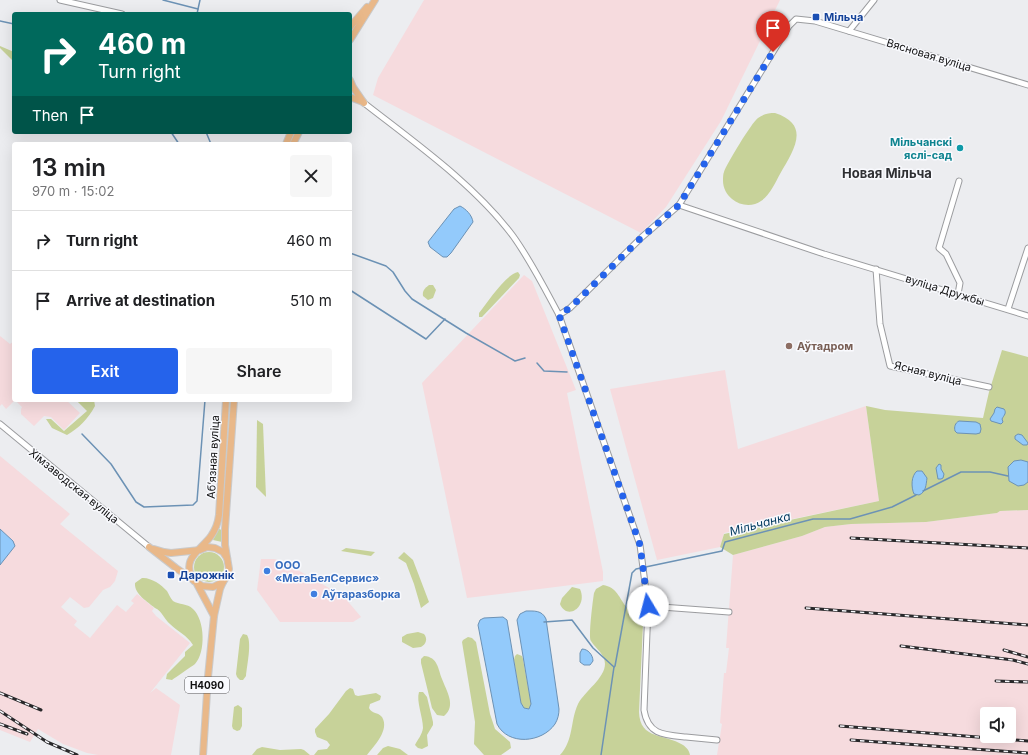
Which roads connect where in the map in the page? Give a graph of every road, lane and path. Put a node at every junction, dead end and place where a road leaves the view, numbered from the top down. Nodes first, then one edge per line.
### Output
1 (60, 0) edge
2 (374, 0) edge
3 (874, 0) edge
4 (113, 12) edge
5 (352, 25) edge
6 (849, 31) junction
7 (352, 37) edge
8 (352, 84) edge
9 (1028, 85) edge
10 (352, 98) edge
11 (364, 103) junction
12 (959, 181) dead end
13 (679, 205) junction
14 (1028, 248) edge
15 (876, 269) junction
16 (958, 294) junction
17 (1008, 310) junction
18 (559, 315) junction
19 (1028, 316) edge
20 (989, 388) dead end
21 (226, 402) edge
22 (234, 402) edge
23 (0, 424) edge
24 (149, 547) junction
25 (200, 550) junction
26 (227, 559) junction
27 (196, 582) junction
28 (223, 582) junction
29 (648, 606) junction
30 (729, 612) dead end
31 (214, 616) junction
32 (717, 740) dead end
33 (203, 755) edge

1 - 4 street
2 - 5 main road
2 - 7 main road
3 - 6 street
6 - 9 street, Вясновая вуліца
6 - 13 street, Вясновая вуліца
8 - 11 main road
10 - 11 main road
11 - 18 street
12 - 16 street
13 - 15 street, вуліца Дружбы
13 - 18 street
14 - 17 street
15 - 16 street, вуліца Дружбы
15 - 20 street, Ясная вуліца
16 - 17 street, вуліца Дружбы
17 - 19 street, вуліца Дружбы
18 - 29 street
21 - 25 main road, Абʼязная вуліца
22 - 26 main road, Абʼязная вуліца / Н4090
23 - 24 street, Хімзаводская вуліца
24 - 25 main road
24 - 27 main road
25 - 26 main road
25 - 27 main road
26 - 28 main road, Н4090
27 - 28 main road
27 - 31 main road
28 - 31 main road, Н4090
29 - 30 street
29 - 32 street
31 - 33 main road, Н4090

